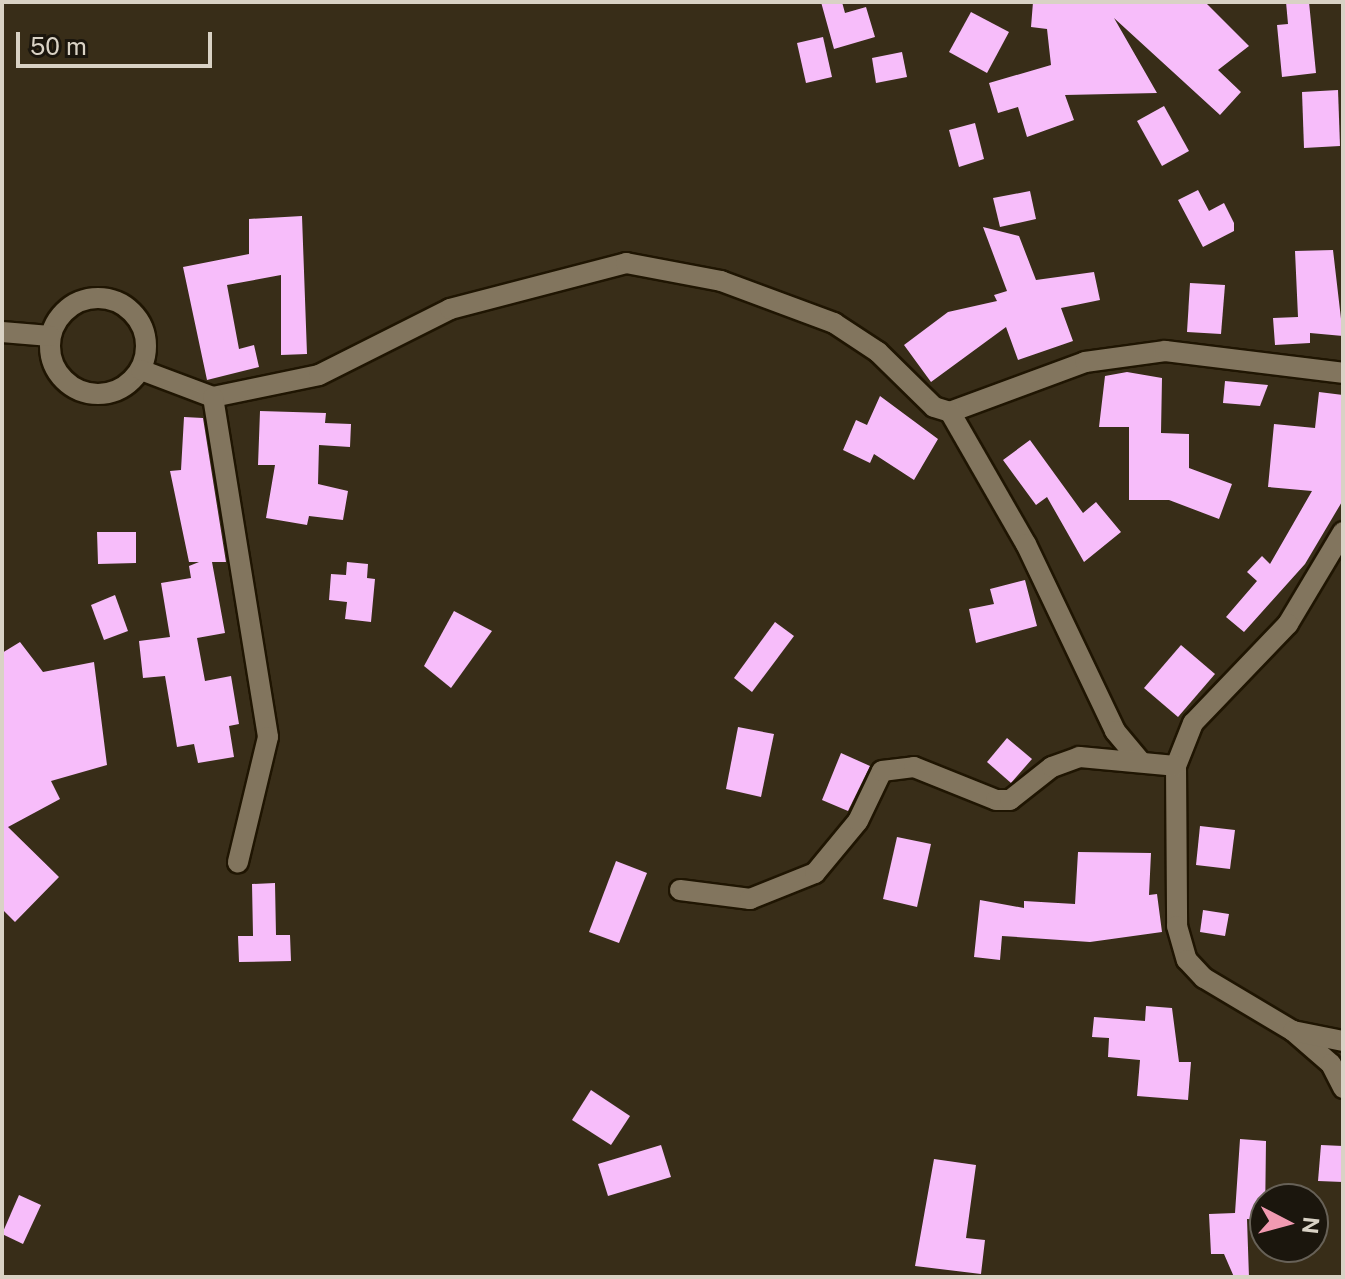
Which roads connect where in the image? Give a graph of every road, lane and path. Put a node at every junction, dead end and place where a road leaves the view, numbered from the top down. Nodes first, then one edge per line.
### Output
1 (2, 332) edge
2 (50, 336) junction
3 (141, 370) junction
4 (1343, 373) edge
5 (213, 397) junction
6 (950, 412) junction
7 (1343, 532) edge
8 (1140, 761) junction
9 (1176, 766) junction
10 (238, 862) dead end
11 (680, 890) dead end
12 (1293, 1031) junction
13 (1343, 1041) edge
14 (1343, 1088) edge

1 - 2 street
2 - 3 street
2 - 3 street
3 - 5 street
4 - 6 street
5 - 6 street
5 - 10 street
6 - 8 street
7 - 9 street
8 - 9 street
8 - 11 street
9 - 12 street
12 - 13 street
12 - 14 street

